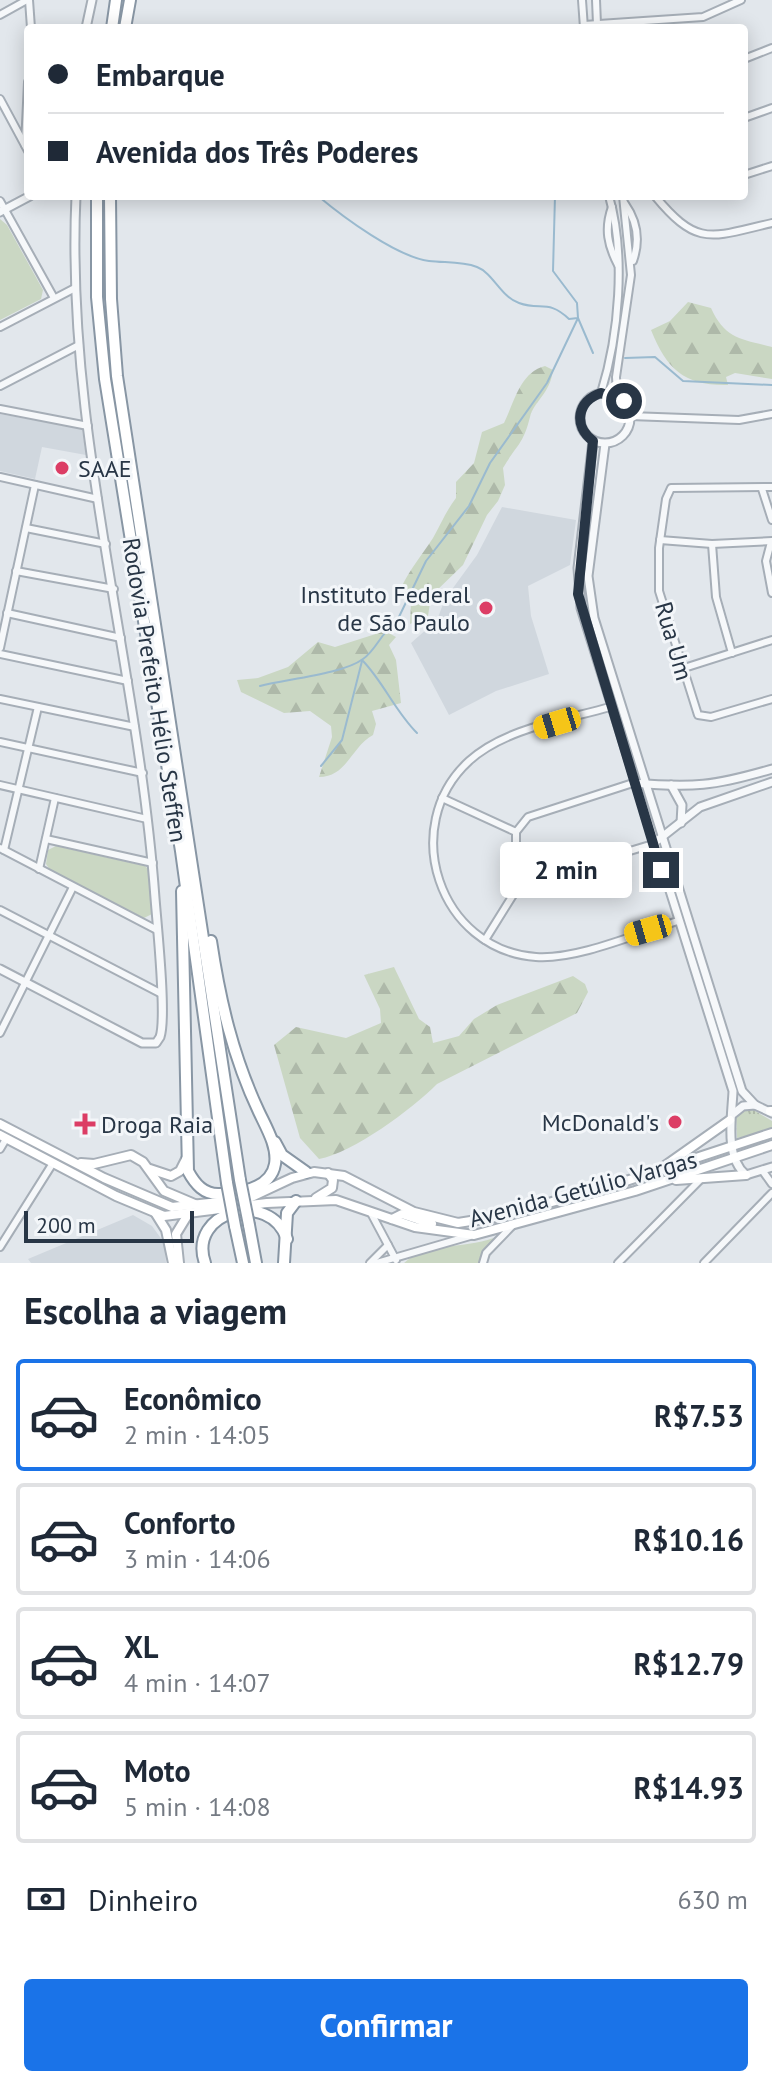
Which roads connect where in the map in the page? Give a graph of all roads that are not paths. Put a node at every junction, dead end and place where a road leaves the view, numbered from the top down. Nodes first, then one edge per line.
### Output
1 (28, 0) edge
2 (92, 0) edge
3 (116, 0) edge
4 (130, 0) edge
5 (582, 0) edge
6 (596, 0) edge
7 (741, 0) edge
8 (0, 15) edge
9 (31, 24) edge
10 (87, 24) edge
11 (113, 24) edge
12 (126, 24) edge
13 (584, 24) edge
14 (598, 24) edge
15 (621, 24) edge
16 (772, 48) edge
17 (748, 57) edge
18 (0, 99) edge
19 (772, 108) edge
20 (748, 117) edge
21 (24, 144) edge
22 (772, 166) edge
23 (748, 174) edge
24 (24, 199) edge
25 (76, 200) edge
26 (97, 200) edge
27 (110, 200) edge
28 (610, 200) edge
29 (623, 200) edge
30 (660, 200) edge
31 (0, 201) edge
32 (2, 211) edge
33 (613, 211) junction
34 (625, 213) junction
35 (772, 223) edge
36 (628, 229) junction
37 (617, 230) junction
38 (631, 259) junction
39 (620, 260) junction
40 (619, 269) junction
41 (631, 269) junction
42 (75, 288) junction
43 (54, 298) junction
44 (0, 327) edge
45 (79, 345) junction
46 (0, 386) edge
47 (601, 393) junction
48 (617, 396) junction
49 (0, 409) edge
50 (772, 414) edge
51 (630, 416) junction
52 (88, 426) junction
53 (593, 441) junction
54 (605, 444) junction
55 (0, 477) edge
56 (35, 485) junction
57 (772, 487) edge
58 (762, 489) junction
59 (98, 499) junction
60 (772, 520) edge
61 (26, 528) junction
62 (660, 540) junction
63 (772, 541) edge
64 (758, 543) junction
65 (106, 544) junction
66 (712, 544) junction
67 (767, 552) junction
68 (16, 571) junction
69 (114, 589) junction
70 (0, 590) edge
71 (11, 592) junction
72 (772, 593) edge
73 (7, 613) junction
74 (121, 638) junction
75 (772, 640) edge
76 (0, 648) edge
77 (732, 653) junction
78 (0, 654) edge
79 (681, 669) junction
80 (128, 681) junction
81 (0, 699) edge
82 (772, 699) edge
83 (38, 707) junction
84 (610, 707) junction
85 (135, 727) junction
86 (0, 742) edge
87 (27, 748) junction
88 (772, 769) edge
89 (143, 773) junction
90 (772, 782) edge
91 (633, 783) junction
92 (645, 784) junction
93 (0, 785) edge
94 (671, 785) junction
95 (17, 789) junction
96 (55, 798) junction
97 (442, 798) junction
98 (147, 819) junction
99 (680, 825) junction
100 (516, 832) junction
101 (46, 839) junction
102 (663, 839) junction
103 (653, 844) junction
104 (2, 849) edge
105 (186, 850) junction
106 (153, 863) junction
107 (39, 869) junction
108 (528, 871) junction
109 (73, 887) junction
110 (0, 910) edge
111 (678, 921) junction
112 (157, 930) junction
113 (51, 936) junction
114 (485, 940) junction
115 (0, 969) edge
116 (26, 982) junction
117 (160, 993) junction
118 (0, 1033) edge
119 (755, 1105) junction
120 (771, 1112) edge
121 (261, 1116) junction
122 (731, 1118) junction
123 (0, 1124) edge
124 (772, 1133) edge
125 (3, 1137) edge
126 (772, 1145) edge
127 (734, 1146) junction
128 (0, 1149) edge
129 (187, 1154) junction
130 (734, 1157) junction
131 (113, 1159) junction
132 (73, 1161) junction
133 (53, 1163) junction
134 (772, 1167) edge
135 (148, 1168) junction
136 (762, 1170) junction
137 (306, 1172) junction
138 (328, 1173) junction
139 (655, 1173) junction
140 (746, 1175) junction
141 (104, 1178) junction
142 (701, 1179) junction
143 (667, 1180) junction
144 (772, 1184) edge
145 (109, 1192) junction
146 (772, 1193) edge
147 (312, 1200) junction
148 (296, 1201) junction
149 (202, 1207) junction
150 (366, 1208) junction
151 (155, 1214) junction
152 (188, 1215) junction
153 (392, 1219) junction
154 (458, 1223) junction
155 (513, 1225) junction
156 (474, 1235) junction
157 (287, 1239) junction
158 (388, 1245) junction
159 (0, 1247) edge
160 (396, 1261) edge
161 (173, 1263) edge
162 (179, 1263) edge
163 (205, 1263) edge
164 (243, 1263) edge
165 (256, 1263) edge
166 (284, 1263) edge
167 (370, 1263) edge
168 (377, 1263) edge
169 (483, 1263) edge
170 (618, 1263) edge
171 (704, 1263) edge

1 - 8 street
1 - 9 street
2 - 10 street
3 - 11 highway
4 - 12 highway
5 - 13 street
6 - 14 street
7 - 15 street
16 - 17 street
18 - 21 street
19 - 20 street
22 - 23 street
24 - 32 street
25 - 42 street
26 - 105 highway, Rodovia Prefeito Hélio Steffen
27 - 105 highway, Rodovia Prefeito Hélio Steffen
28 - 33 street
29 - 34 street
29 - 41 street
30 - 35 street
31 - 32 street
32 - 43 street
33 - 34 street
33 - 37 street
33 - 40 street
34 - 36 street
36 - 37 street
36 - 38 street
37 - 39 street
38 - 39 street
38 - 41 street
39 - 40 street
40 - 47 street
41 - 48 street
42 - 43 street
42 - 45 street
43 - 44 street
45 - 46 street
45 - 52 street
47 - 48 street
47 - 53 street
48 - 51 street
49 - 52 street
50 - 51 street
51 - 54 street
52 - 59 street
53 - 54 street
53 - 84 street
54 - 92 street
55 - 56 street
56 - 59 street
56 - 61 street
57 - 58 street
58 - 60 street
58 - 62 street, Rua Um
59 - 65 street
61 - 65 street
61 - 68 street
62 - 66 street
62 - 79 street, Rua Um
63 - 64 street
63 - 67 street
64 - 66 street
64 - 67 street
65 - 69 street
66 - 77 street
67 - 72 street
68 - 69 street
68 - 71 street
69 - 74 street
70 - 71 street
71 - 73 street
73 - 74 street
73 - 76 street
74 - 80 street
75 - 77 street
77 - 79 street
78 - 80 street
79 - 82 street, Rua Um
80 - 85 street
81 - 83 street
83 - 85 street
83 - 87 street
84 - 91 street
84 - 97 street
85 - 89 street
86 - 87 street
87 - 89 street
87 - 95 street
88 - 94 street
89 - 98 street
90 - 99 street
91 - 92 street
91 - 100 street
91 - 103 street
92 - 94 street
92 - 102 street
93 - 95 street
94 - 99 street
95 - 96 street
95 - 104 street
96 - 98 street
96 - 101 street
97 - 100 street
97 - 114 street
98 - 106 street
99 - 102 street
100 - 108 street
101 - 106 street
101 - 107 street
102 - 103 street
102 - 119 street
103 - 108 street
103 - 111 street
104 - 107 street
105 - 121 highway
105 - 129 highway
105 - 164 highway, Rodovia Prefeito Hélio Steffen, bridge
105 - 165 highway, Rodovia Prefeito Hélio Steffen, bridge
106 - 112 street
107 - 109 street
108 - 114 street
109 - 112 street
109 - 113 street
110 - 113 street
111 - 114 street
111 - 122 street
112 - 117 street
113 - 116 street
113 - 117 street
115 - 116 street
116 - 117 street
116 - 118 street
119 - 120 street
119 - 122 street
121 - 129 highway
121 - 137 highway
122 - 127 street
122 - 139 main road
123 - 132 main road
124 - 127 main road, Avenida Getúlio Vargas
125 - 128 street
125 - 133 main road
126 - 130 main road, Avenida Getúlio Vargas
127 - 130 street
127 - 139 main road, Avenida Getúlio Vargas
129 - 135 main road
130 - 140 street
130 - 143 main road, Avenida Getúlio Vargas
131 - 132 main road
131 - 135 main road
131 - 141 main road
132 - 141 main road
133 - 145 main road
133 - 159 street
134 - 136 street
135 - 149 main road
136 - 140 street
136 - 144 street
137 - 138 main road, Avenida Getúlio Vargas
137 - 149 main road
138 - 147 main road
138 - 154 main road, Avenida Getúlio Vargas
139 - 154 main road, Avenida Getúlio Vargas
140 - 142 main road
141 - 145 main road
141 - 149 main road
142 - 143 main road
142 - 170 street
143 - 155 main road, Avenida Getúlio Vargas
145 - 151 main road
146 - 171 street
147 - 148 main road, Avenida Getúlio Vargas
147 - 150 main road, Avenida Getúlio Vargas
148 - 152 main road, Avenida Getúlio Vargas
148 - 157 highway
150 - 153 main road, Avenida Getúlio Vargas
150 - 158 street
151 - 152 main road, Avenida Getúlio Vargas
151 - 161 main road
152 - 162 main road
153 - 154 main road
153 - 156 main road, Avenida Getúlio Vargas
153 - 158 street
155 - 156 main road, Avenida Getúlio Vargas
155 - 169 street
156 - 160 street, Avenida Getúlio Vargas
157 - 163 highway
157 - 166 highway
158 - 160 street
158 - 167 street
160 - 168 street, Avenida Getúlio Vargas

